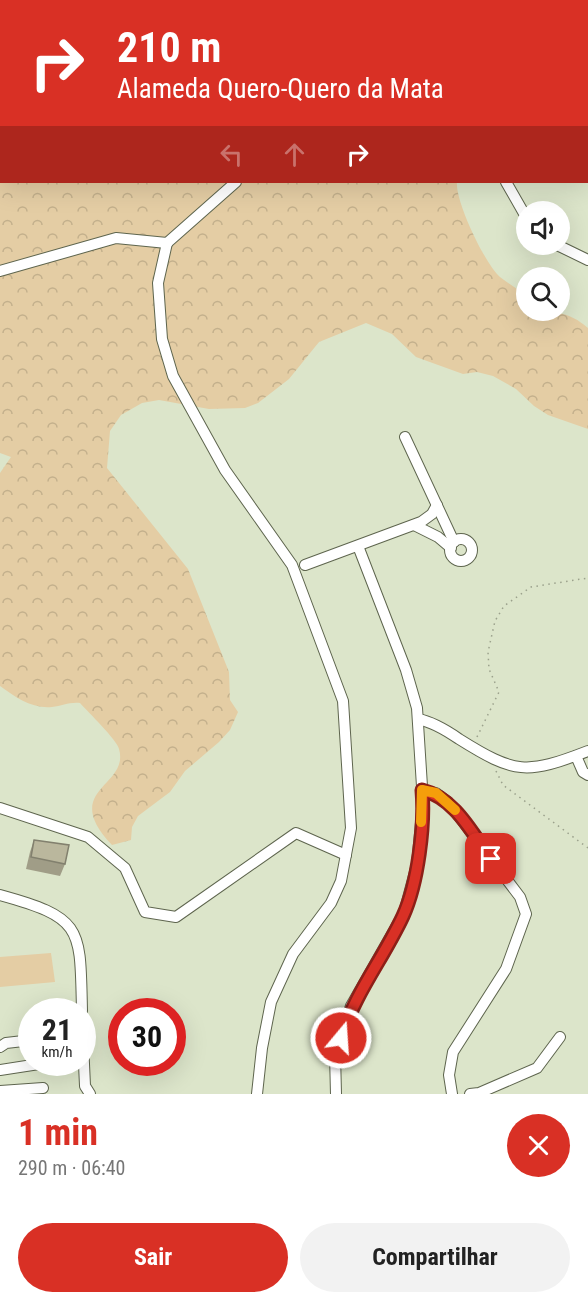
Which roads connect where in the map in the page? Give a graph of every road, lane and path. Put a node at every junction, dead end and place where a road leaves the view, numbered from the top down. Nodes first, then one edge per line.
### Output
1 (235, 183) edge
2 (507, 183) edge
3 (517, 201) edge
4 (167, 243) junction
5 (570, 251) edge
6 (588, 260) edge
7 (0, 271) edge
8 (405, 437) dead end
9 (437, 505) junction
10 (414, 525) junction
11 (358, 546) junction
12 (305, 565) dead end
13 (588, 578) edge
14 (418, 719) junction
15 (473, 747) junction
16 (588, 751) edge
17 (576, 756) junction
18 (496, 761) junction
19 (588, 775) edge
20 (422, 790) junction
21 (0, 808) edge
22 (588, 848) edge
23 (346, 855) junction
24 (0, 895) edge
25 (82, 998) edge
26 (560, 1037) dead end
27 (18, 1042) edge
28 (0, 1047) edge
29 (18, 1067) edge
30 (0, 1070) edge
31 (85, 1076) edge
32 (44, 1088) dead end
33 (0, 1091) edge
34 (90, 1094) edge
35 (257, 1094) edge
36 (336, 1094) edge
37 (452, 1094) edge
38 (470, 1094) edge

1 - 4 street
2 - 3 street
4 - 7 street
4 - 23 street
5 - 6 street
8 - 9 street
9 - 10 street
9 - 10 street
10 - 11 street
11 - 12 street
11 - 14 street
13 - 15 path
14 - 15 street
14 - 20 street
15 - 18 street
16 - 17 street
17 - 18 street
17 - 19 street
18 - 22 path
20 - 36 street
20 - 37 street
21 - 23 street
23 - 35 street
24 - 25 street
26 - 38 street
27 - 28 street
29 - 30 street
31 - 34 street
32 - 33 street

